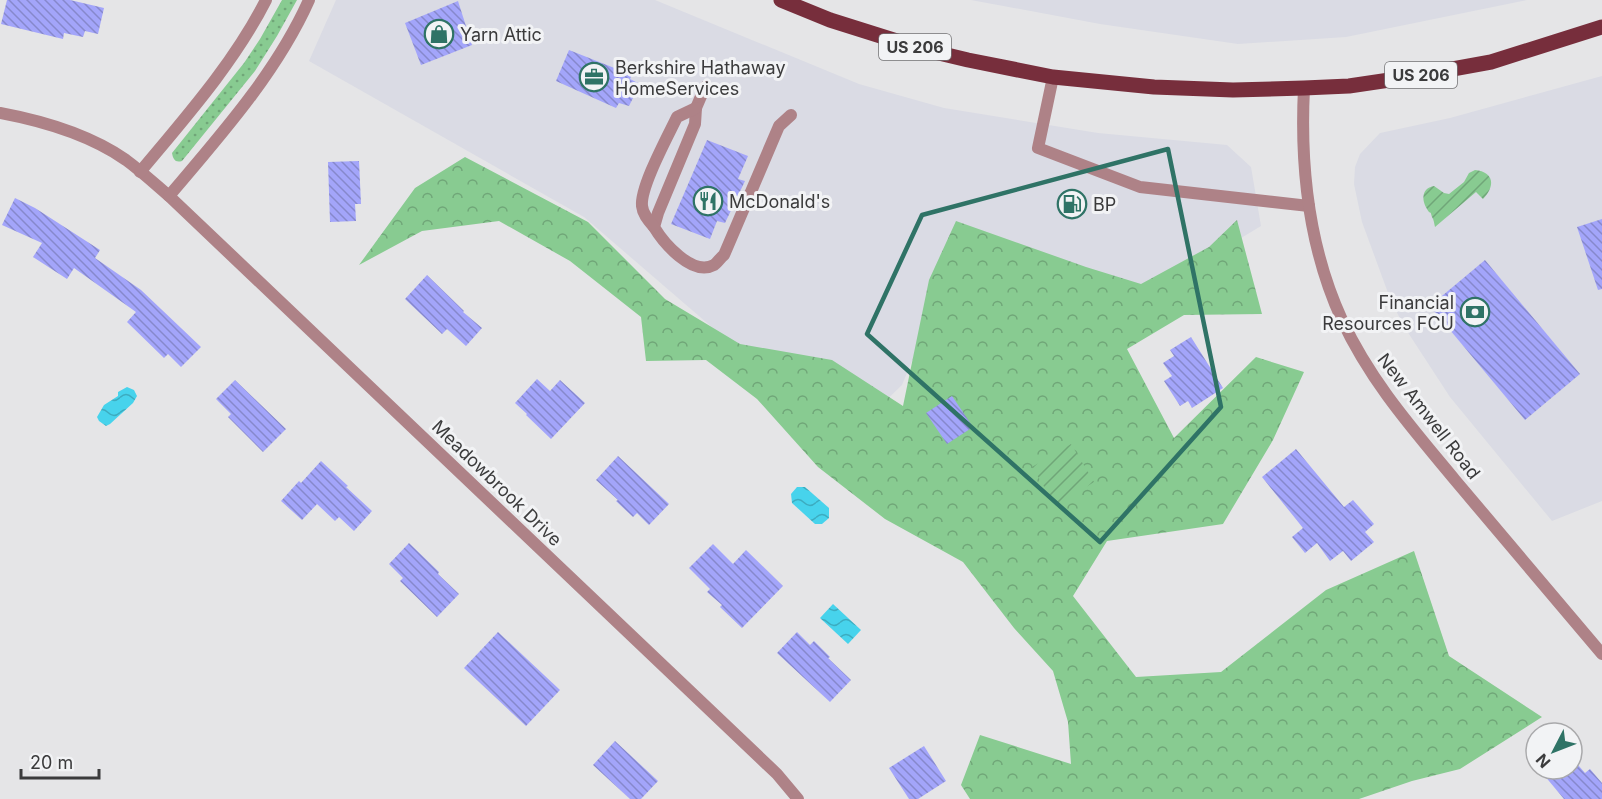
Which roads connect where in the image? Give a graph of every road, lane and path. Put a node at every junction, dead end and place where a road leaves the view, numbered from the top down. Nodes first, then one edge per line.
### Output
1 (266, 0) edge
2 (309, 0) edge
3 (781, 0) edge
4 (1602, 27) edge
5 (1053, 77) junction
6 (705, 87) dead end
7 (1304, 88) junction
8 (696, 108) junction
9 (0, 113) edge
10 (791, 115) dead end
11 (140, 172) junction
12 (169, 196) junction
13 (1309, 206) junction
14 (654, 227) junction
15 (1602, 654) edge
16 (798, 799) edge

1 - 11 street
2 - 12 street
3 - 5 main road, US 206
4 - 7 main road, US 206
5 - 7 main road, US 206
5 - 13 street
6 - 8 street
7 - 13 street, New Amwell Road
8 - 14 street
8 - 14 street
9 - 11 street, Meadowbrook Drive
10 - 14 street
11 - 12 street, Meadowbrook Drive
12 - 16 street, Meadowbrook Drive
13 - 15 street, New Amwell Road

